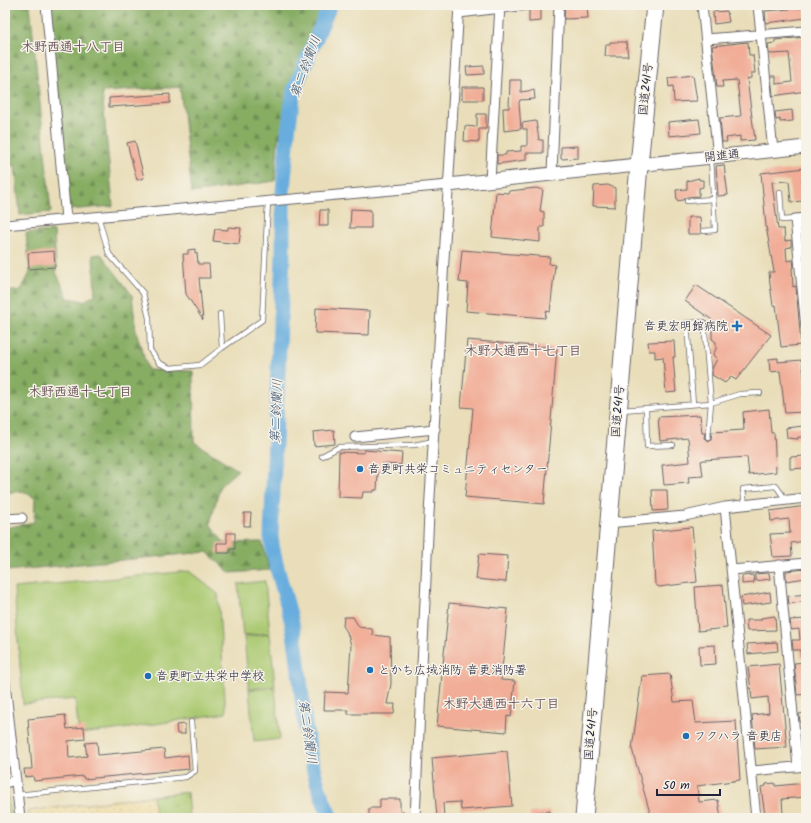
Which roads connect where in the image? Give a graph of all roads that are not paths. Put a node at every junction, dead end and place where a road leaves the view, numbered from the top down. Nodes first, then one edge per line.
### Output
1 (46, 5) edge
2 (528, 5) edge
3 (559, 5) edge
4 (654, 5) edge
5 (702, 5) edge
6 (758, 5) edge
7 (500, 7) edge
8 (459, 9) edge
9 (806, 31) edge
10 (761, 35) junction
11 (706, 40) junction
12 (806, 147) edge
13 (773, 151) junction
14 (714, 158) junction
15 (639, 165) junction
16 (552, 174) junction
17 (490, 181) junction
18 (448, 185) junction
19 (780, 192) dead end
20 (713, 199) junction
21 (271, 201) junction
22 (687, 202) dead end
23 (98, 216) junction
24 (806, 218) edge
25 (66, 219) junction
26 (795, 219) junction
27 (5, 225) edge
28 (704, 231) dead end
29 (220, 314) dead end
30 (806, 327) edge
31 (222, 348) junction
32 (760, 393) dead end
33 (711, 402) junction
34 (693, 404) junction
35 (646, 408) junction
36 (618, 410) junction
37 (435, 429) junction
38 (355, 437) dead end
39 (708, 437) dead end
40 (434, 441) junction
41 (673, 445) dead end
42 (322, 456) dead end
43 (806, 498) edge
44 (786, 500) junction
45 (745, 505) junction
46 (725, 507) junction
47 (22, 518) dead end
48 (5, 519) edge
49 (608, 523) junction
50 (806, 563) edge
51 (779, 565) junction
52 (732, 570) junction
53 (5, 683) edge
54 (191, 722) dead end
55 (802, 766) edge
56 (752, 771) junction
57 (16, 780) junction
58 (5, 783) edge
59 (17, 796) junction
60 (20, 818) edge
61 (415, 818) edge
62 (584, 818) edge
63 (756, 818) edge

1 - 25 street
2 - 7 street
3 - 16 street
4 - 15 highway, 国道241号
5 - 11 street
6 - 10 street
7 - 8 street
7 - 17 street
8 - 18 street
9 - 10 street
10 - 11 street
10 - 13 street
11 - 14 street
12 - 13 street, 開進通
13 - 14 street, 開進通
14 - 15 street, 開進通
14 - 20 lane
15 - 16 street, 開進通
15 - 36 highway, 国道241号
16 - 17 street, 開進通
17 - 18 street, 開進通
18 - 21 street
18 - 37 street
19 - 26 lane
20 - 22 lane
20 - 28 lane
21 - 23 street
21 - 31 lane
23 - 25 street
23 - 31 lane
24 - 26 street
25 - 27 street
26 - 30 street
29 - 31 lane
32 - 33 lane
33 - 34 lane
33 - 34 lane
33 - 39 lane
34 - 35 lane
35 - 36 lane
35 - 41 lane
36 - 49 highway, 国道241号
37 - 38 street
37 - 40 street
40 - 42 lane
40 - 61 street
43 - 44 street
44 - 45 street
44 - 45 lane
45 - 46 street
46 - 49 street
46 - 52 street
47 - 48 street
49 - 62 highway, 国道241号
50 - 51 street
51 - 52 street
51 - 55 street
52 - 56 street
53 - 57 street
54 - 59 lane
55 - 56 street
56 - 63 street
57 - 58 street
57 - 59 street
59 - 60 street

